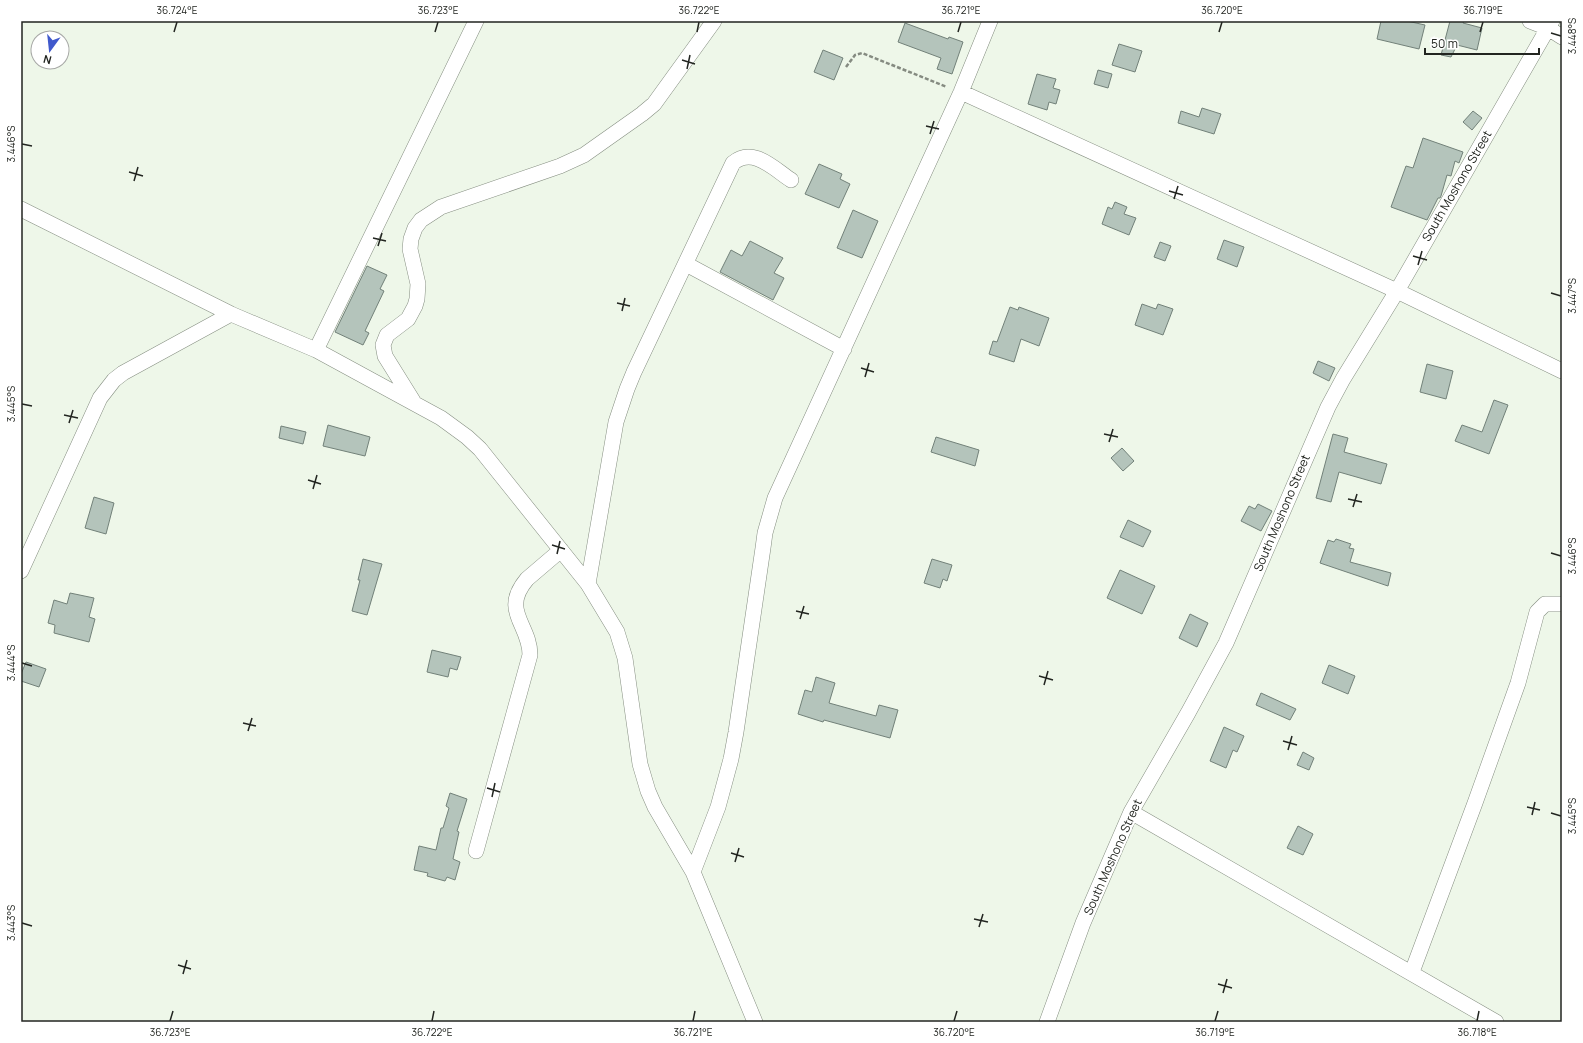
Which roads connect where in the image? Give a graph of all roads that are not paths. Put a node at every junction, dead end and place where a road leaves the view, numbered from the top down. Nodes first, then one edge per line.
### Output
1 (476, 21) edge
2 (714, 21) edge
3 (990, 21) edge
4 (1530, 21) edge
5 (1550, 25) edge
6 (1562, 36) edge
7 (961, 92) junction
8 (791, 180) dead end
9 (21, 209) edge
10 (686, 264) junction
11 (1397, 291) junction
12 (231, 314) junction
13 (844, 349) junction
14 (316, 350) junction
15 (1562, 371) edge
16 (413, 402) junction
17 (561, 550) junction
18 (21, 571) edge
19 (588, 584) junction
20 (1562, 604) edge
21 (1131, 812) junction
22 (476, 851) dead end
23 (693, 872) junction
24 (1412, 972) junction
25 (755, 1022) edge
26 (1047, 1022) edge
27 (1496, 1022) edge

1 - 14 street
2 - 16 street
3 - 7 street
4 - 5 street
5 - 6 street
5 - 11 street, South Moshono Street
7 - 11 street
7 - 13 street
8 - 10 street
9 - 12 street
10 - 13 street
10 - 19 street
11 - 15 street
11 - 21 street, South Moshono Street
12 - 14 street
12 - 18 street
13 - 23 street
14 - 16 street
16 - 17 street
17 - 19 street
17 - 22 street
19 - 23 street
20 - 24 street
21 - 24 street
21 - 26 street, South Moshono Street
23 - 25 street
24 - 27 street

